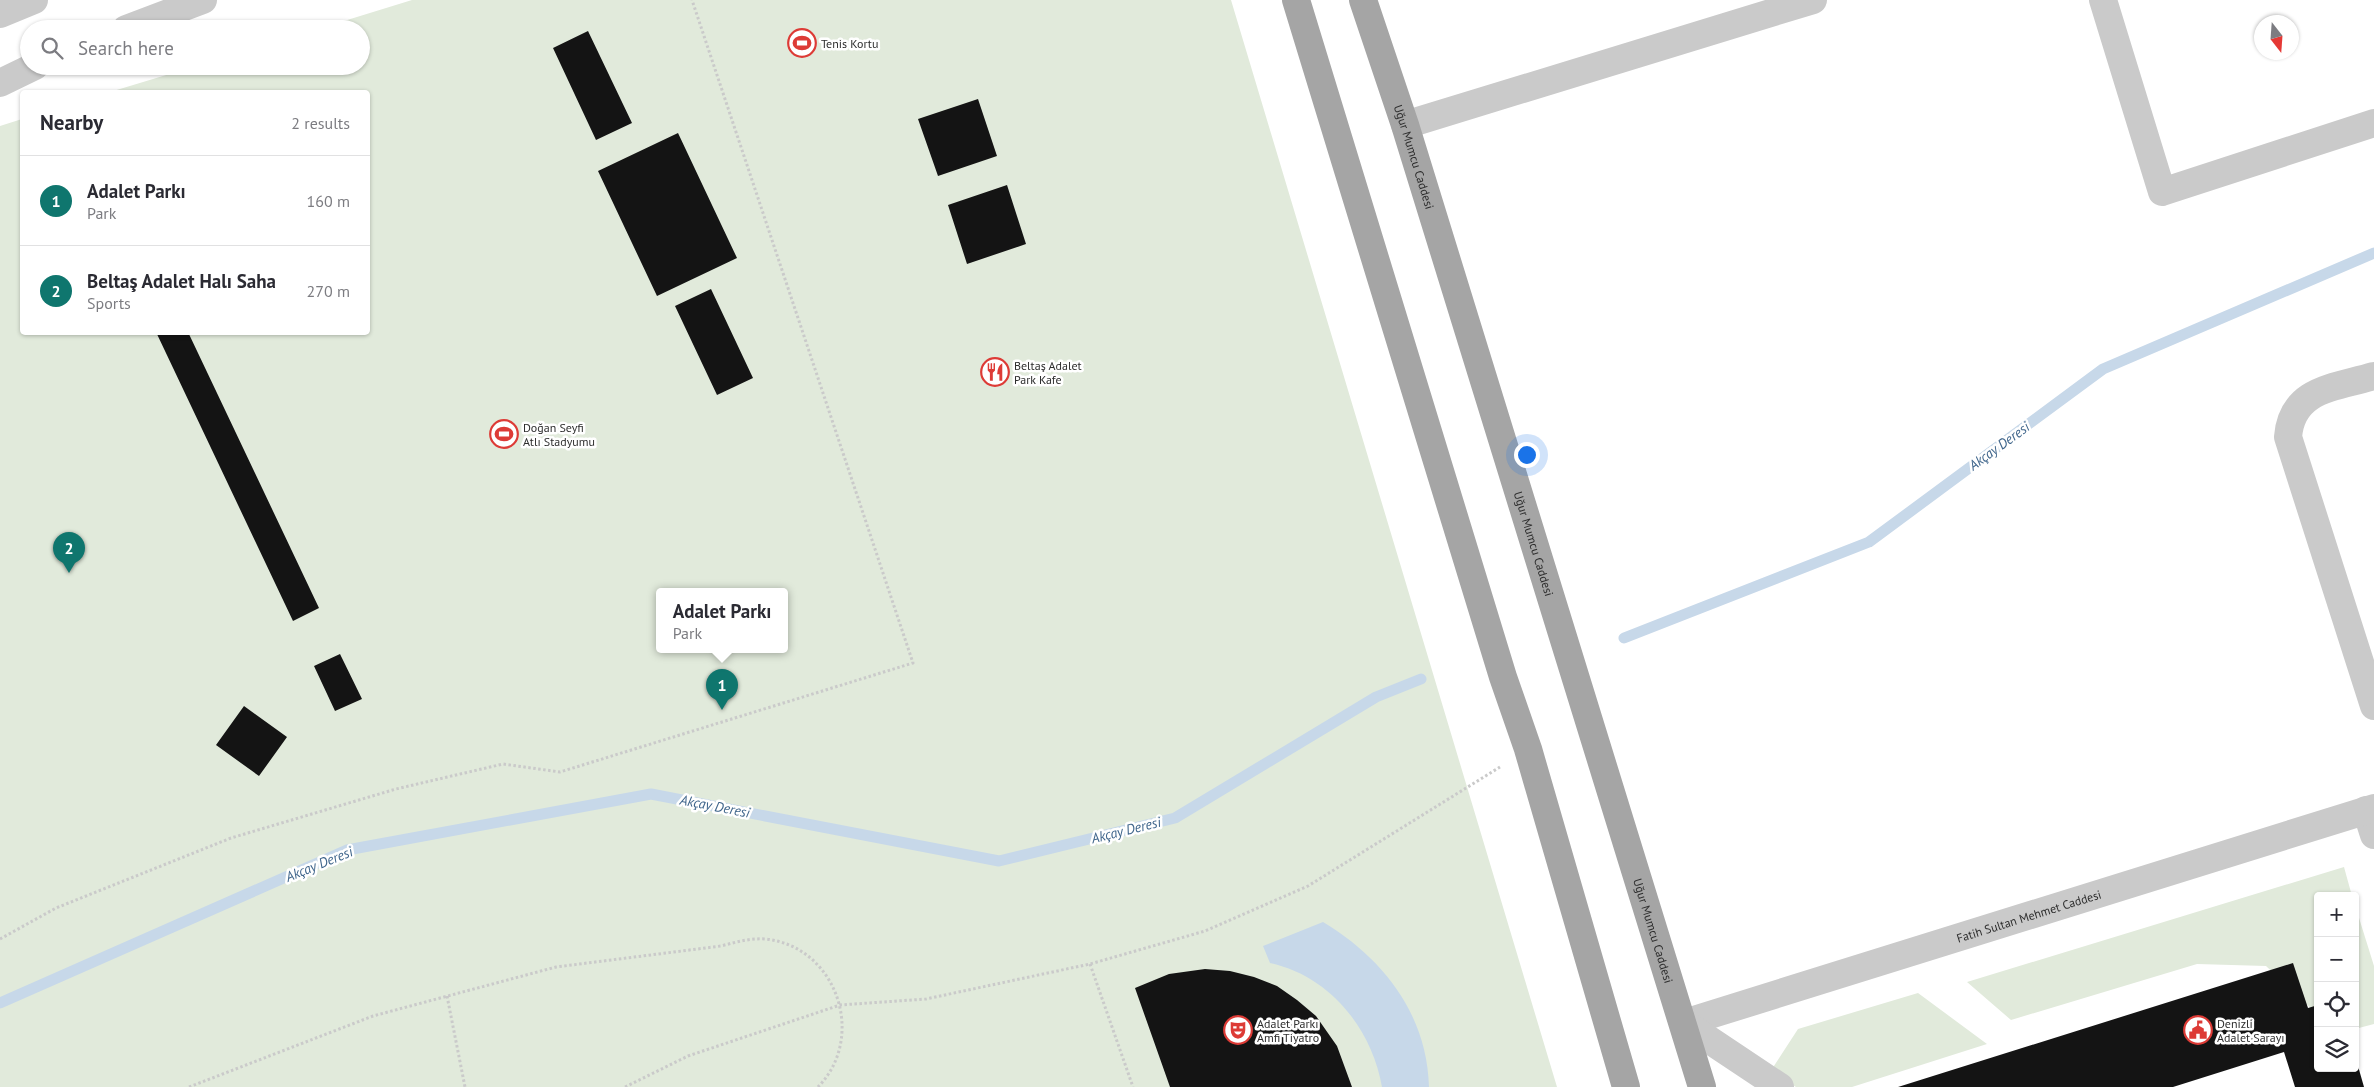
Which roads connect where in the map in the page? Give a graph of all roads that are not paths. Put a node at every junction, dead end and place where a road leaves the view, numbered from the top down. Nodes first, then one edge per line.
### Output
1 (34, 0) edge
2 (203, 0) edge
3 (1296, 0) edge
4 (1363, 0) edge
5 (1813, 0) edge
6 (2103, 0) edge
7 (0, 14) edge
8 (150, 20) edge
9 (20, 74) edge
10 (0, 84) edge
11 (2374, 123) edge
12 (1404, 125) junction
13 (2374, 376) edge
14 (2374, 706) edge
15 (2372, 818) edge
16 (1684, 1023) junction
17 (1626, 1087) edge
18 (1702, 1087) edge
19 (1780, 1087) edge

1 - 7 street
2 - 8 street
3 - 17 main road
4 - 12 main road, Uğur Mumcu Caddesi
5 - 12 street
6 - 11 street
9 - 10 street
12 - 16 main road, Uğur Mumcu Caddesi
13 - 14 street
15 - 16 street, Fatih Sultan Mehmet Caddesi
16 - 18 main road, Uğur Mumcu Caddesi
16 - 19 street

